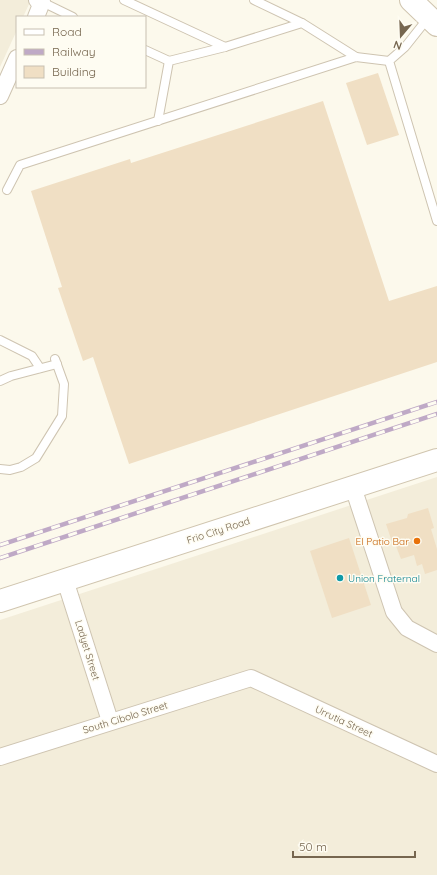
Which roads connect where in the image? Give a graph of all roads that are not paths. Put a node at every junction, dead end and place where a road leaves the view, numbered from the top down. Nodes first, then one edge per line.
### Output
1 (124, 0) edge
2 (254, 0) edge
3 (411, 0) edge
4 (40, 1) edge
5 (36, 16) edge
6 (71, 16) edge
7 (433, 21) edge
8 (302, 23) junction
9 (225, 47) junction
10 (146, 50) edge
11 (356, 57) junction
12 (16, 60) edge
13 (169, 61) junction
14 (389, 61) junction
15 (0, 96) edge
16 (158, 121) junction
17 (7, 190) dead end
18 (437, 221) edge
19 (0, 340) edge
20 (40, 368) junction
21 (0, 381) edge
22 (437, 460) edge
23 (0, 469) edge
24 (353, 487) junction
25 (65, 580) junction
26 (0, 601) edge
27 (437, 644) edge
28 (251, 678) joint
29 (110, 721) junction
30 (0, 757) edge
31 (437, 764) edge

1 - 9 lane
2 - 8 lane
3 - 7 street
4 - 5 street
4 - 6 lane
7 - 14 lane
8 - 9 lane
8 - 11 lane
9 - 13 lane
10 - 13 lane
11 - 14 lane
11 - 16 lane
12 - 15 street
13 - 16 lane
14 - 18 lane
16 - 17 lane
19 - 20 lane
20 - 21 lane
20 - 23 lane
22 - 24 street, Frio City Road
24 - 25 street, Frio City Road
24 - 27 street
25 - 26 street, Frio City Road
25 - 29 street, Ladyet Street
28 - 29 street, South Cibolo Street
28 - 31 street, Urrutia Street
29 - 30 street, South Cibolo Street

